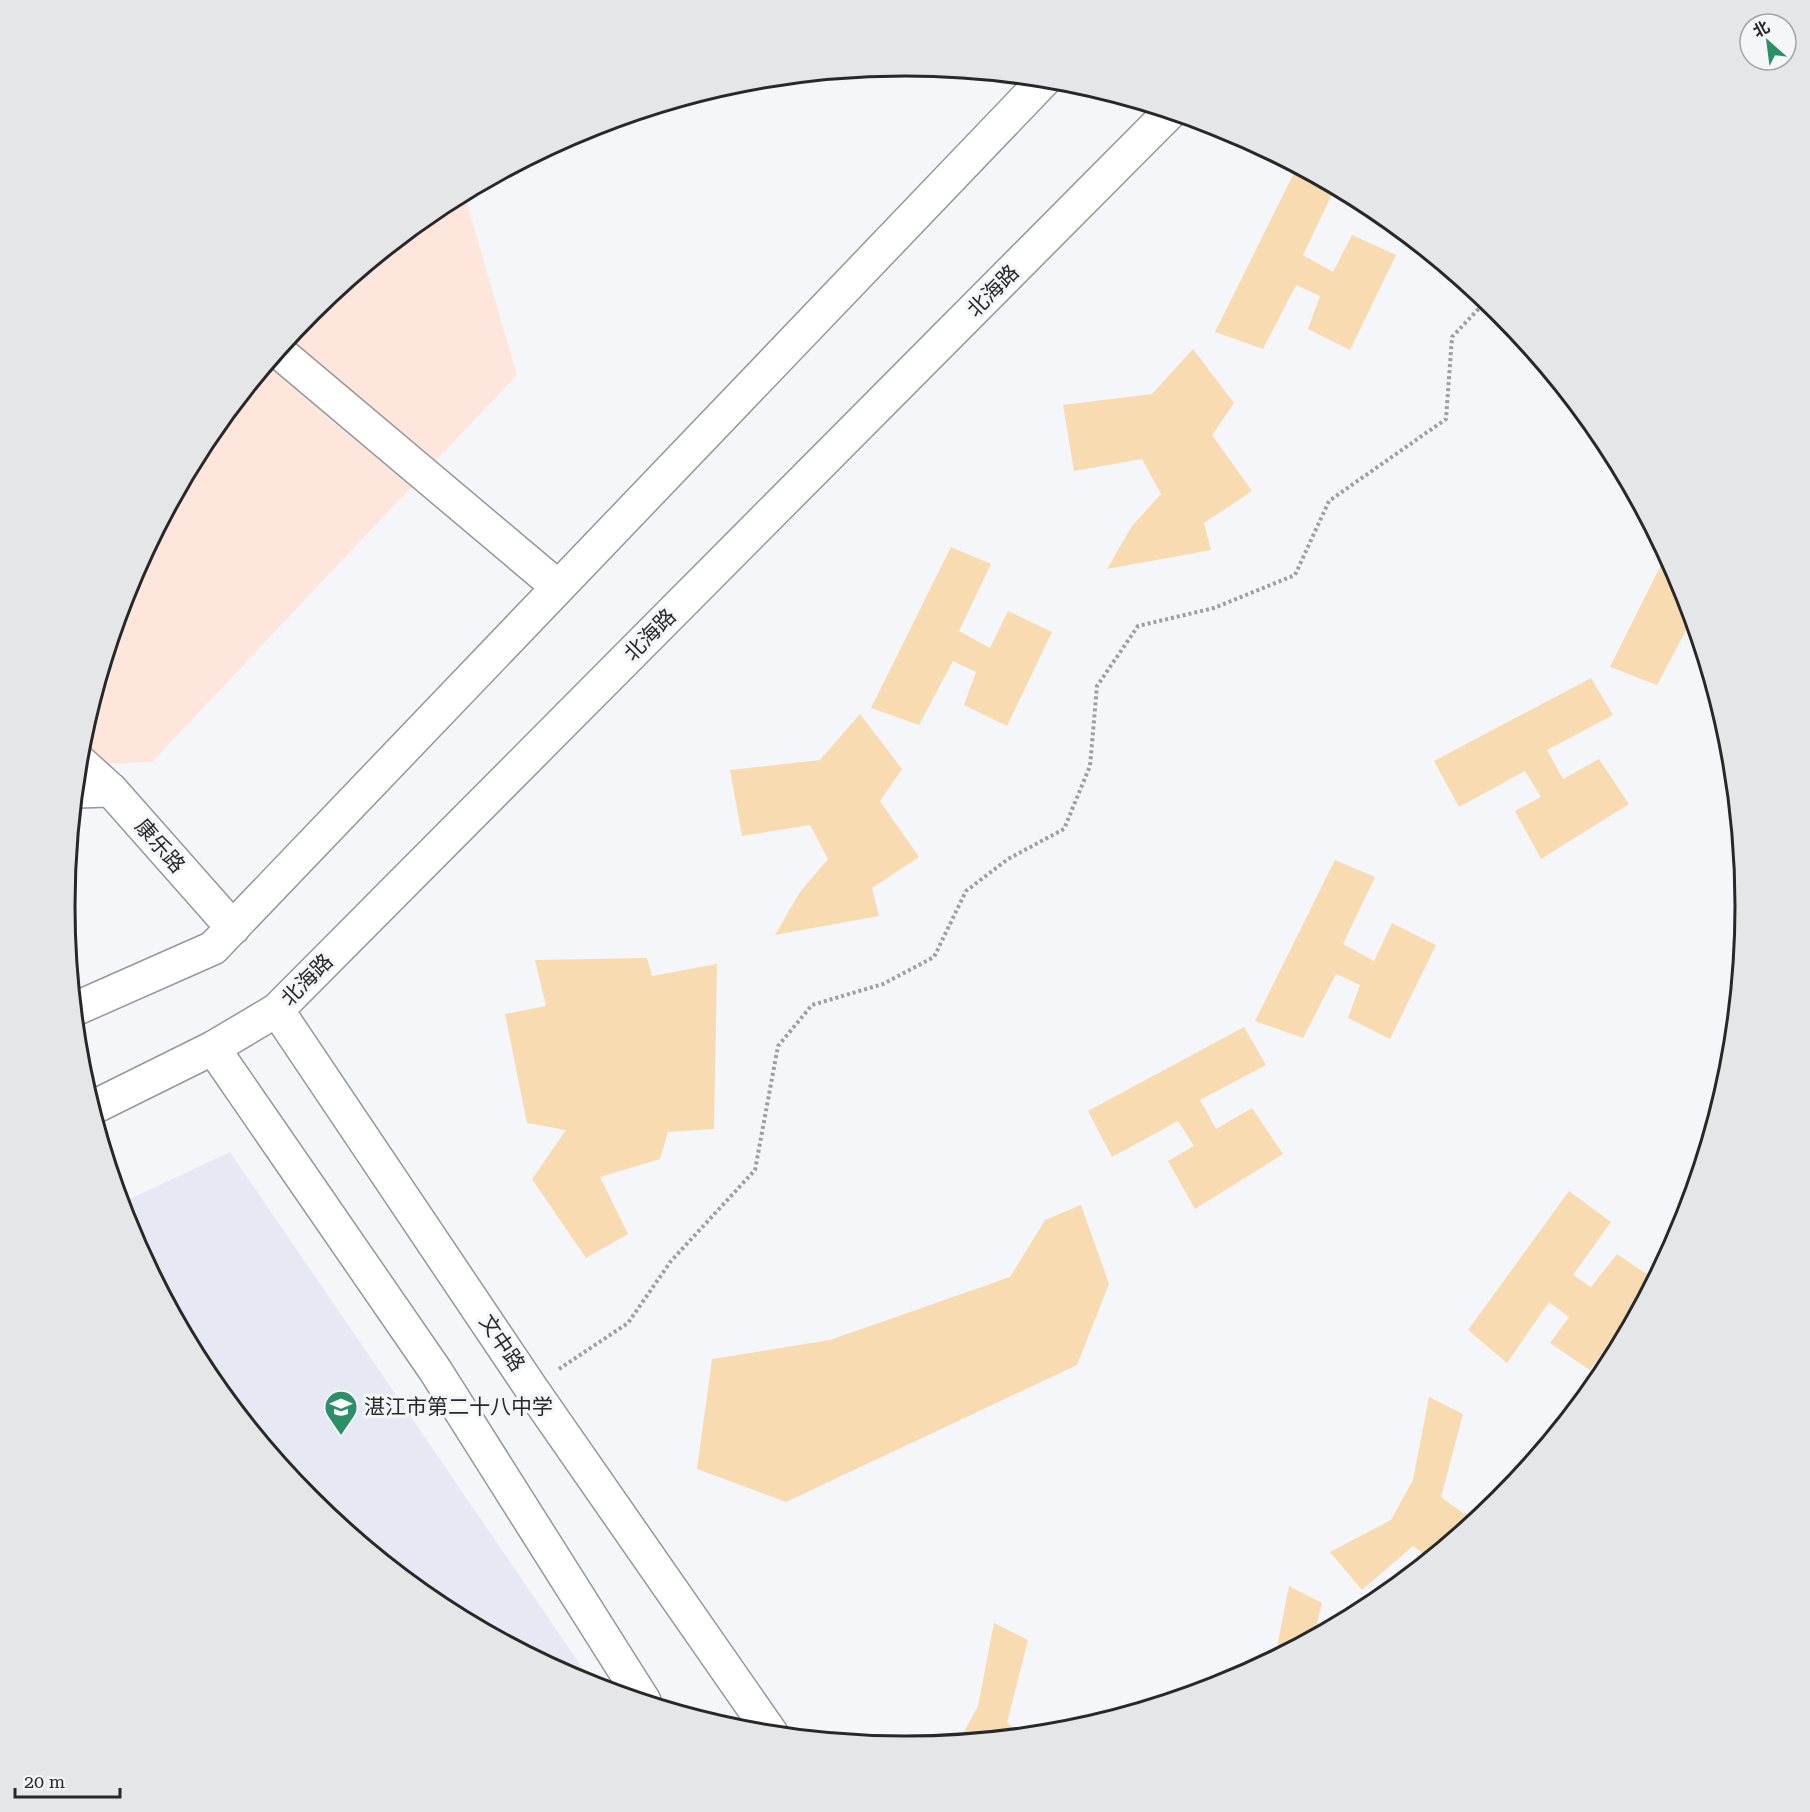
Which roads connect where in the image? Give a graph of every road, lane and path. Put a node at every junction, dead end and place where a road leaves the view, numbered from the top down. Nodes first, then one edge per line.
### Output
1 (1037, 87) edge
2 (1164, 118) edge
3 (1480, 308) edge
4 (284, 356) edge
5 (558, 587) junction
6 (87, 768) edge
7 (111, 790) junction
8 (83, 791) edge
9 (233, 928) junction
10 (81, 1006) edge
11 (277, 1010) junction
12 (213, 1048) junction
13 (99, 1104) edge
14 (531, 1388) junction
15 (638, 1692) edge
16 (764, 1724) edge

1 - 5 main road
2 - 11 main road, 北海路
3 - 14 path
4 - 5 main road
5 - 9 main road
6 - 7 main road, 康乐路
7 - 8 main road
7 - 9 main road, 康乐路
9 - 10 main road
11 - 12 main road, 北海路
11 - 14 main road, 文中路
12 - 13 main road, 北海路
12 - 15 main road
14 - 16 main road, 文中路

